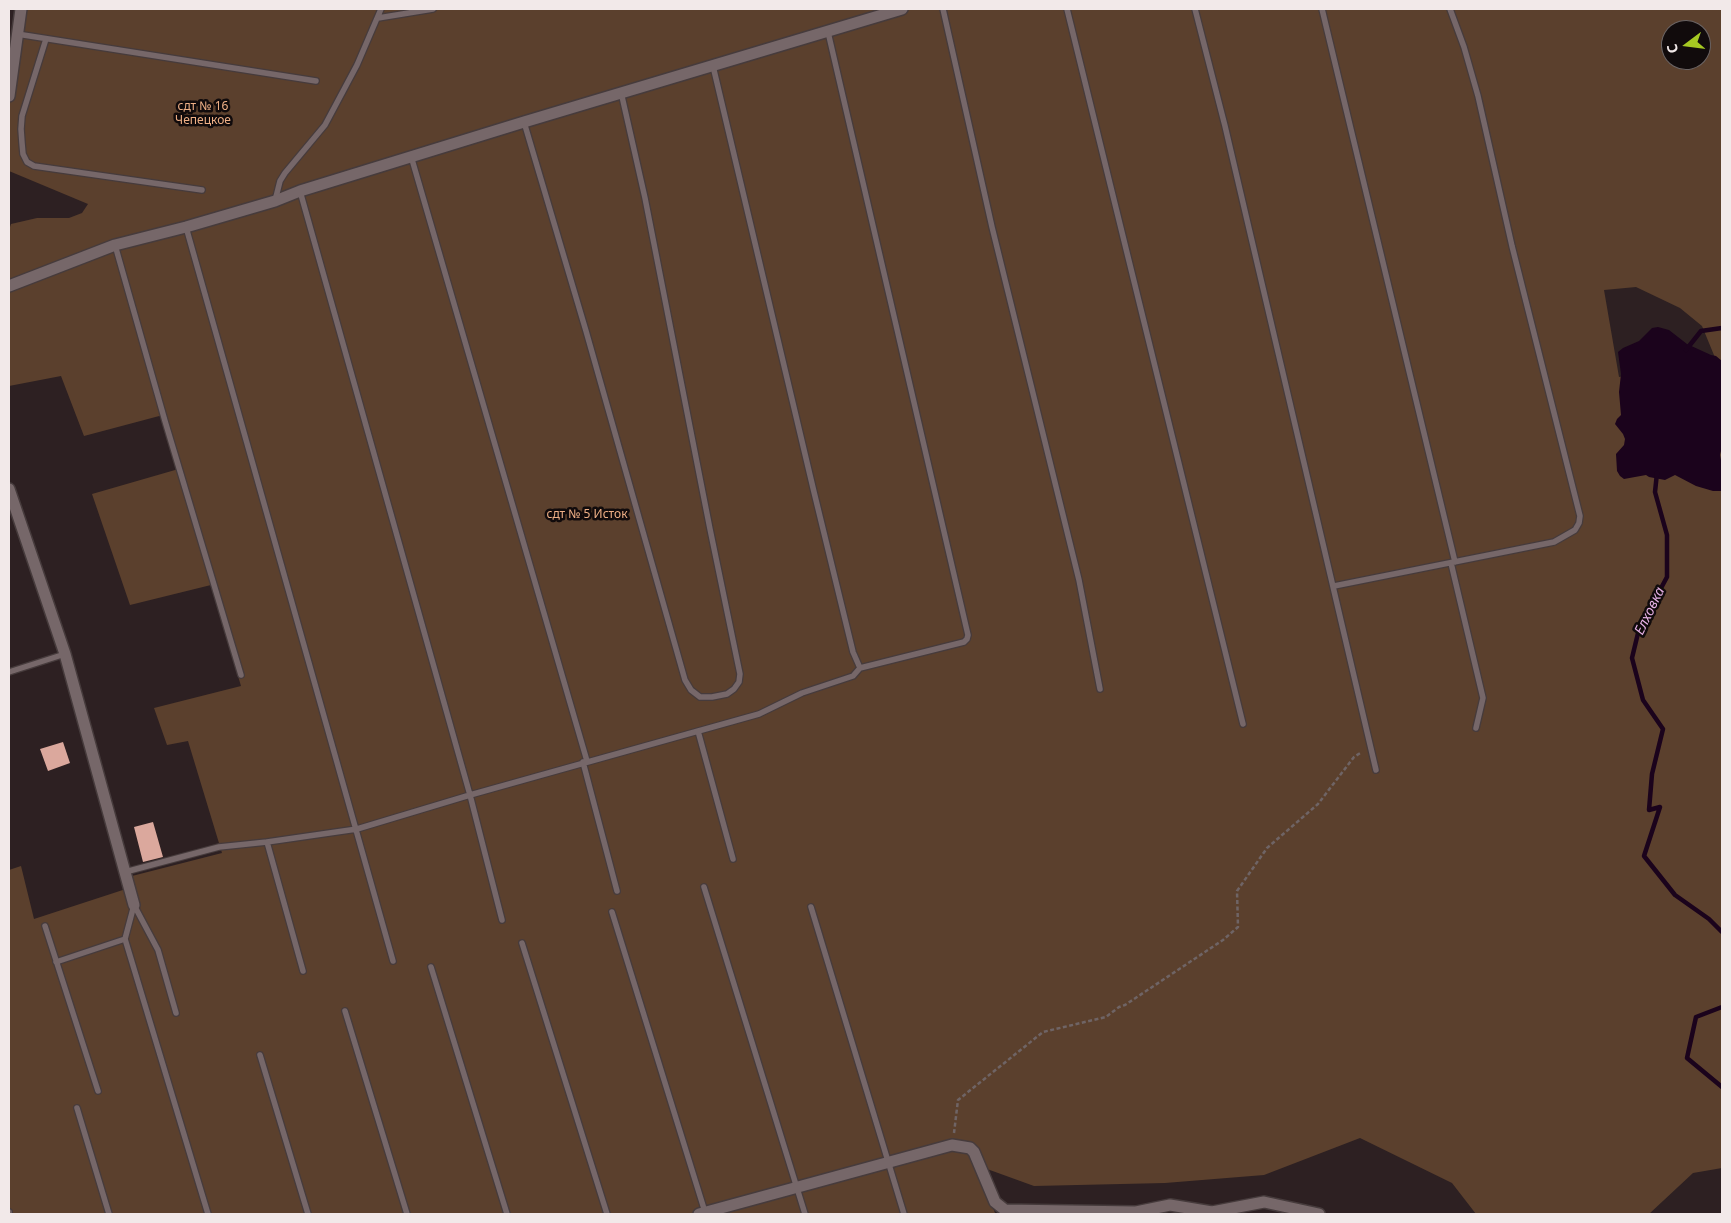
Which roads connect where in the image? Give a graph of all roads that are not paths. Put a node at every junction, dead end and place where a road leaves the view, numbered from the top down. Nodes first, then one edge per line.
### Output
1 (21, 9) edge
2 (382, 9) edge
3 (433, 9) edge
4 (902, 9) edge
5 (943, 9) edge
6 (1067, 9) edge
7 (1195, 9) edge
8 (1322, 9) edge
9 (1450, 9) edge
10 (378, 18) junction
11 (828, 32) junction
12 (17, 34) junction
13 (46, 39) junction
14 (714, 66) junction
15 (316, 81) dead end
16 (620, 92) junction
17 (9, 96) edge
18 (524, 122) junction
19 (411, 156) junction
20 (202, 190) dead end
21 (300, 192) junction
22 (275, 201) junction
23 (186, 227) junction
24 (115, 245) junction
25 (9, 286) edge
26 (9, 489) edge
27 (1453, 563) junction
28 (1334, 586) junction
29 (64, 654) junction
30 (860, 668) junction
31 (9, 672) edge
32 (241, 674) dead end
33 (1100, 689) dead end
34 (1243, 724) dead end
35 (1476, 728) dead end
36 (698, 731) junction
37 (585, 762) junction
38 (1376, 770) dead end
39 (470, 794) junction
40 (357, 830) junction
41 (267, 842) junction
42 (733, 859) dead end
43 (125, 872) junction
44 (704, 888) dead end
45 (617, 891) dead end
46 (134, 904) junction
47 (811, 907) dead end
48 (612, 912) dead end
49 (502, 920) dead end
50 (45, 926) dead end
51 (125, 939) junction
52 (522, 943) dead end
53 (393, 961) dead end
54 (56, 962) junction
55 (431, 967) dead end
56 (302, 971) dead end
57 (345, 1011) dead end
58 (176, 1013) dead end
59 (260, 1055) dead end
60 (98, 1091) dead end
61 (77, 1108) dead end
62 (888, 1163) junction
63 (797, 1187) junction
64 (1309, 1213) edge
65 (109, 1214) edge
66 (208, 1214) edge
67 (308, 1214) edge
68 (407, 1214) edge
69 (507, 1214) edge
70 (607, 1214) edge
71 (704, 1214) edge
72 (805, 1214) edge
73 (904, 1214) edge

1 - 12 street
2 - 10 lane
3 - 10 lane
4 - 11 street
5 - 33 lane
6 - 34 lane
7 - 28 lane
8 - 27 lane
9 - 27 lane
10 - 22 lane
11 - 14 street
11 - 30 lane
12 - 13 lane
12 - 17 street
13 - 15 lane
13 - 20 lane
14 - 16 street
14 - 30 lane
16 - 18 street
16 - 18 lane
18 - 19 street
19 - 21 street
19 - 37 lane
21 - 22 street
21 - 39 lane
22 - 23 street
23 - 24 street
23 - 40 lane
24 - 25 street
24 - 32 lane
26 - 29 street
27 - 28 lane
27 - 35 lane
28 - 38 lane
29 - 31 lane
29 - 43 street
30 - 36 lane
36 - 37 lane
36 - 42 lane
37 - 39 lane
37 - 45 lane
39 - 40 lane
39 - 49 lane
40 - 41 lane
40 - 53 lane
41 - 43 lane
41 - 56 lane
43 - 46 street
44 - 63 lane
46 - 51 lane
46 - 58 lane
47 - 62 lane
48 - 71 lane
50 - 54 lane
51 - 54 lane
51 - 66 lane
52 - 70 lane
54 - 60 lane
55 - 69 lane
57 - 68 lane
59 - 67 lane
61 - 65 lane
62 - 63 street
62 - 64 street
62 - 73 lane
63 - 71 street
63 - 72 lane

